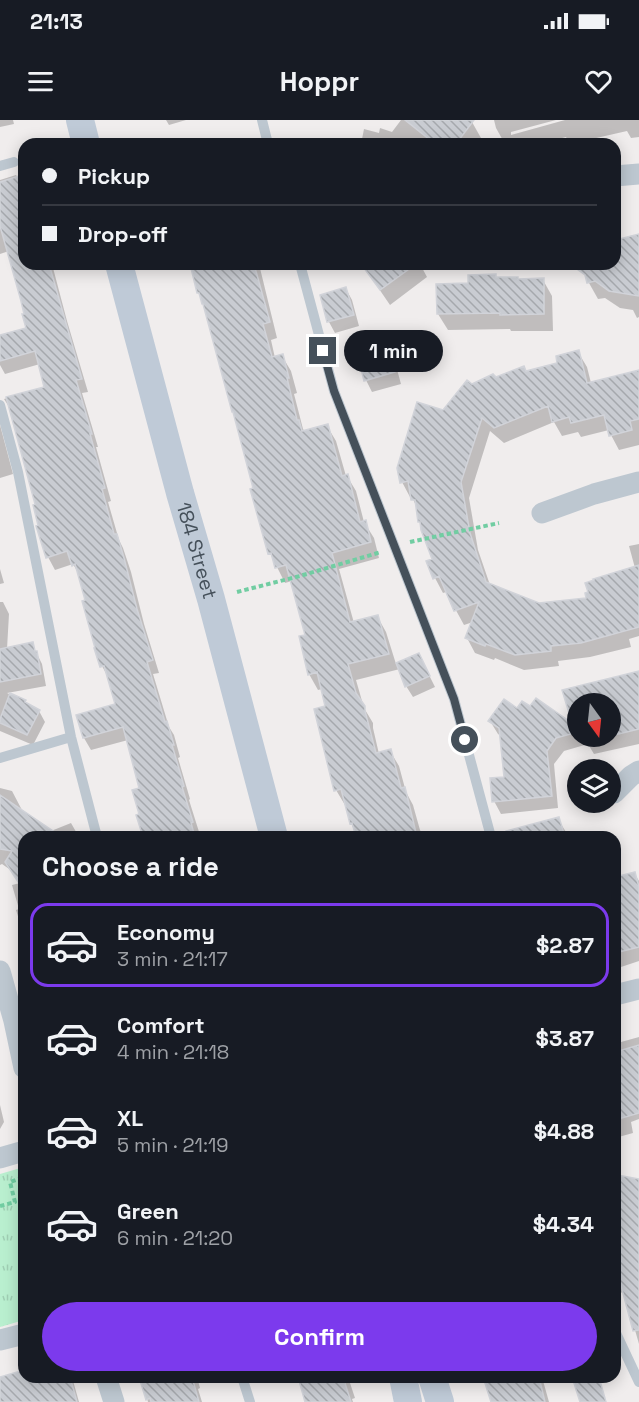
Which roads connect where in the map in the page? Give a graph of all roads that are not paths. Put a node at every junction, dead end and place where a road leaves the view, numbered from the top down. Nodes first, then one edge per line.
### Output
1 (80, 120) edge
2 (262, 120) edge
3 (84, 138) edge
4 (266, 138) edge
5 (14, 162) dead end
6 (0, 166) edge
7 (639, 174) edge
8 (621, 176) edge
9 (120, 270) edge
10 (302, 270) edge
11 (0, 405) edge
12 (639, 482) edge
13 (542, 513) dead end
14 (71, 737) junction
15 (0, 758) edge
16 (639, 771) edge
17 (621, 786) edge
18 (96, 831) edge
19 (272, 831) edge
20 (488, 831) edge
21 (0, 971) edge
22 (639, 989) edge
23 (621, 994) edge
24 (7, 1023) edge
25 (18, 1052) edge
26 (18, 1153) edge
27 (0, 1158) edge
28 (18, 1336) edge
29 (0, 1340) edge
30 (621, 1344) edge
31 (639, 1382) edge
32 (108, 1383) edge
33 (244, 1383) edge
34 (403, 1383) edge
35 (434, 1383) edge
36 (114, 1402) edge
37 (250, 1402) edge
38 (408, 1402) edge
39 (440, 1402) edge

1 - 3 main road
2 - 4 lane
5 - 6 lane
7 - 8 street
9 - 19 main road, 184 Street
10 - 20 lane
11 - 14 lane
12 - 13 street
14 - 15 lane
14 - 18 lane
16 - 17 street
21 - 24 street
22 - 23 street
24 - 25 street
26 - 27 street
28 - 29 street
30 - 31 lane
32 - 36 street
33 - 37 lane
34 - 38 main road
35 - 39 main road

